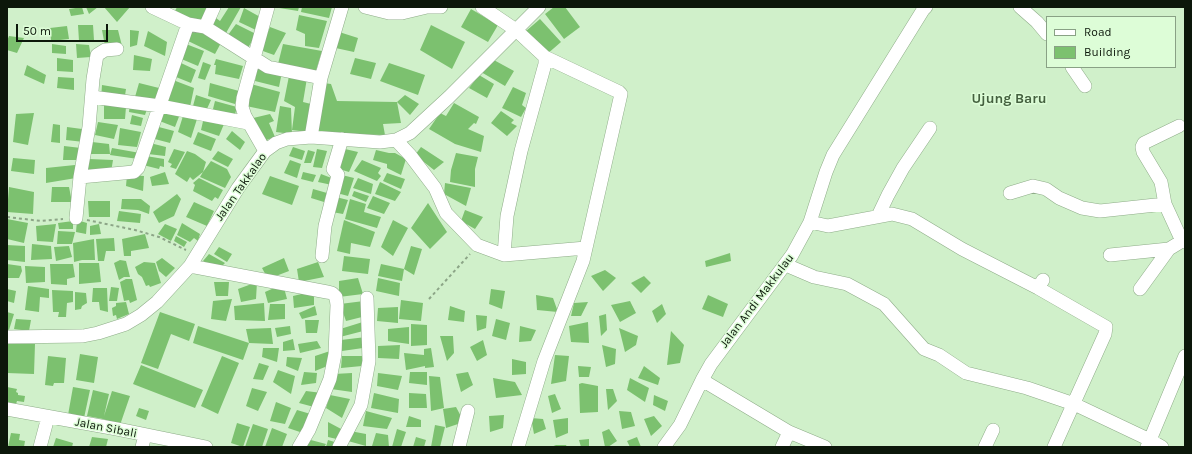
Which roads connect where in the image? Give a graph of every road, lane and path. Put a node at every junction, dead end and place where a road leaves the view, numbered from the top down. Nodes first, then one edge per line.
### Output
1 (152, 7) edge
2 (214, 7) edge
3 (268, 7) edge
4 (342, 7) edge
5 (365, 7) edge
6 (440, 7) edge
7 (482, 7) edge
8 (539, 7) edge
9 (926, 7) edge
10 (1020, 7) edge
11 (188, 24) junction
12 (205, 27) junction
13 (516, 30) junction
14 (1046, 33) edge
15 (117, 49) dead end
16 (545, 57) junction
17 (254, 59) junction
18 (1073, 68) edge
19 (321, 78) junction
20 (1086, 86) dead end
21 (92, 97) junction
22 (160, 106) junction
23 (248, 123) junction
24 (1179, 126) dead end
25 (930, 128) dead end
26 (311, 137) junction
27 (342, 140) junction
28 (396, 140) junction
29 (265, 151) junction
30 (80, 176) junction
31 (1010, 193) dead end
32 (1165, 204) junction
33 (878, 216) junction
34 (7, 217) edge
35 (76, 218) junction
36 (810, 222) junction
37 (1184, 241) edge
38 (477, 245) junction
39 (586, 248) junction
40 (1168, 249) junction
41 (504, 255) junction
42 (322, 256) dead end
43 (1110, 256) dead end
44 (193, 260) junction
45 (786, 265) junction
46 (1140, 289) dead end
47 (368, 298) dead end
48 (429, 299) dead end
49 (7, 337) edge
50 (1185, 356) edge
51 (702, 380) junction
52 (1074, 404) junction
53 (7, 409) edge
54 (468, 411) dead end
55 (48, 417) junction
56 (993, 430) dead end
57 (789, 432) junction
58 (143, 441) edge
59 (1148, 444) edge
60 (40, 447) edge
61 (206, 447) edge
62 (298, 447) edge
63 (339, 447) edge
64 (459, 447) edge
65 (518, 447) edge
66 (664, 447) edge
67 (782, 447) edge
68 (825, 447) edge
69 (985, 447) edge
70 (1054, 447) edge
71 (1162, 447) edge

1 - 11 street
2 - 12 street
3 - 17 street
4 - 19 street
5 - 6 street
7 - 13 street
8 - 13 street, Jalan Takkalao
9 - 36 street, Jalan Andi Makkulau
10 - 14 street
11 - 12 street
11 - 22 street
12 - 17 street
13 - 16 street
13 - 28 street, Jalan Takkalao
15 - 21 street
16 - 39 street
16 - 41 street
17 - 19 street
17 - 23 street
18 - 20 street
19 - 26 street
21 - 22 street
21 - 30 street
22 - 23 street
22 - 30 street
23 - 29 street
24 - 32 street
25 - 33 street
26 - 27 street, Jalan Takkalao
26 - 29 street, Jalan Takkalao
27 - 28 street, Jalan Takkalao
27 - 42 street
28 - 38 street
29 - 44 street, Jalan Takkalao
30 - 35 street
31 - 32 street
32 - 37 street
33 - 36 street
33 - 52 street
34 - 35 path
35 - 44 path
36 - 45 street, Jalan Andi Makkulau
37 - 40 street
38 - 41 street
38 - 48 path
39 - 41 street
39 - 65 street
40 - 43 street
40 - 46 street
44 - 49 street, Jalan Takkalao
44 - 62 street
45 - 51 street, Jalan Andi Makkulau
45 - 52 street
47 - 63 street
50 - 59 street
51 - 57 street
51 - 66 street, Jalan Andi Makkulau
52 - 59 street
52 - 70 street
53 - 55 street, Jalan Sibali
54 - 64 street
55 - 58 street, Jalan Sibali
55 - 60 street
56 - 69 street
57 - 67 street
57 - 68 street
58 - 61 street, Jalan Sibali
59 - 71 street

